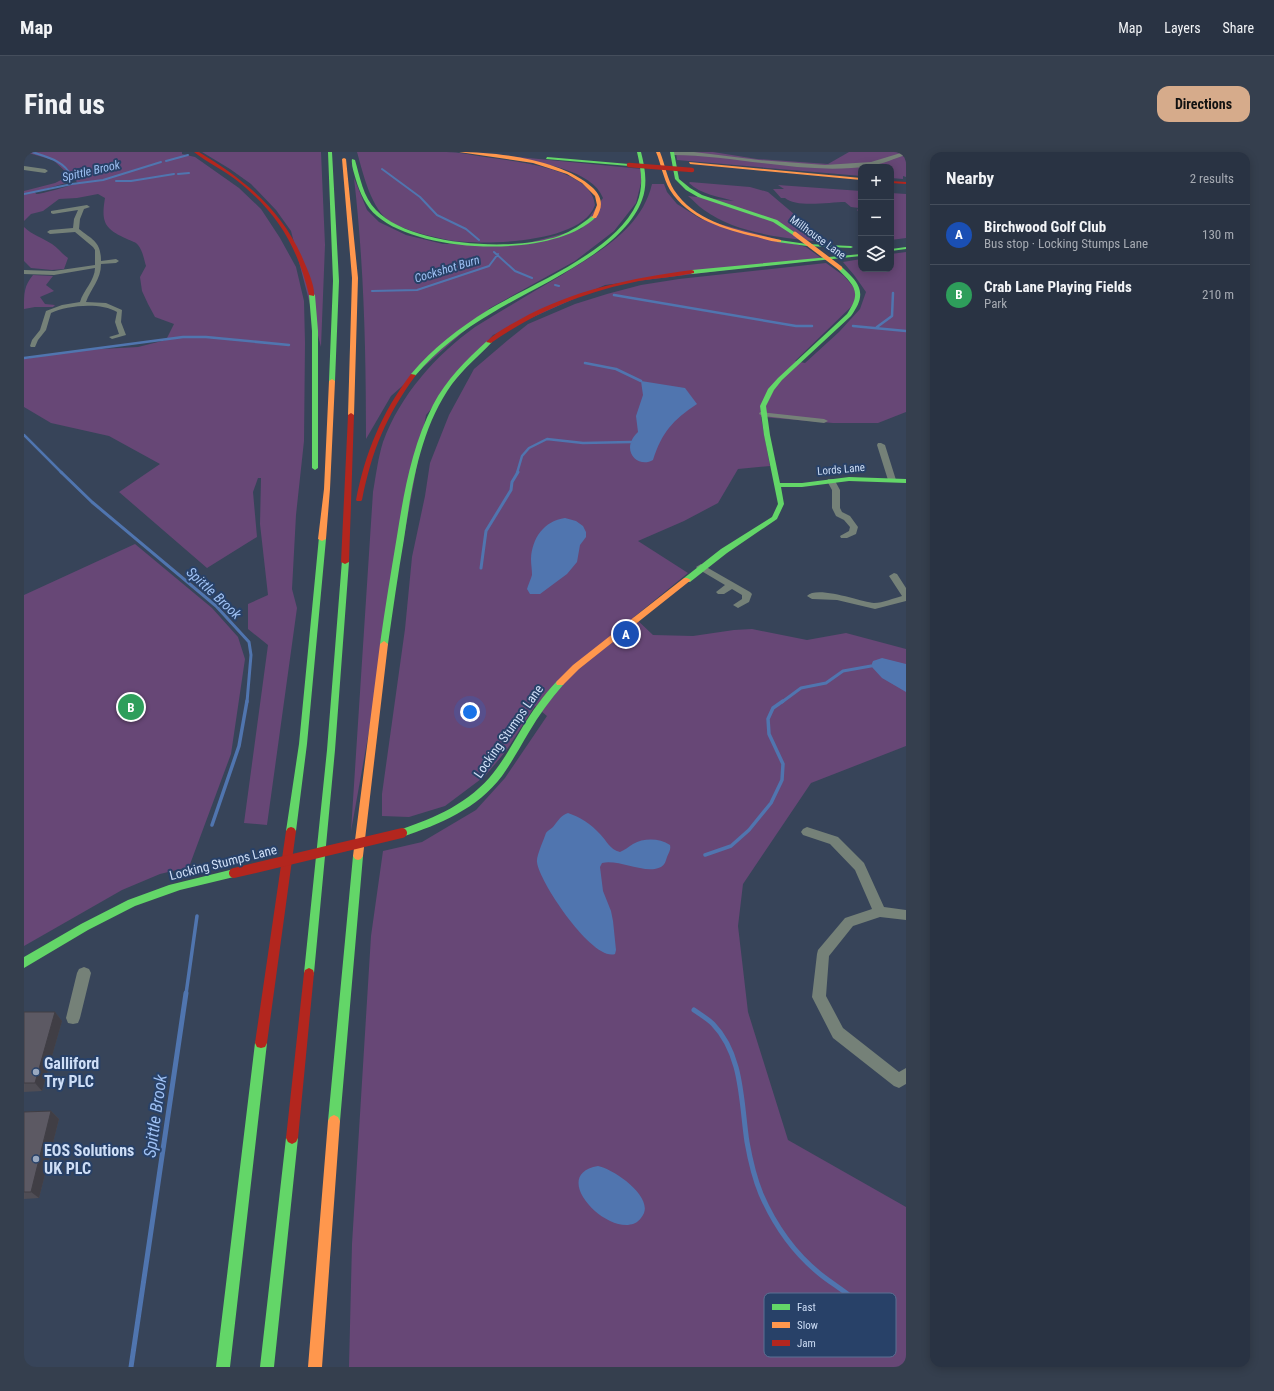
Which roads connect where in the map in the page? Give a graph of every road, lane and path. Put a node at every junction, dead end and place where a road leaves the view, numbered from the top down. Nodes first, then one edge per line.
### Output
1 (196, 152) edge
2 (330, 152) edge
3 (343, 152) edge
4 (350, 152) edge
5 (461, 152) edge
6 (493, 152) edge
7 (574, 152) edge
8 (639, 152) edge
9 (658, 152) edge
10 (672, 152) edge
11 (540, 153) edge
12 (906, 153) edge
13 (628, 161) junction
14 (691, 166) junction
15 (24, 168) edge
16 (51, 172) dead end
17 (858, 180) edge
18 (894, 182) edge
19 (906, 183) edge
20 (858, 184) edge
21 (894, 186) edge
22 (906, 187) edge
23 (52, 213) dead end
24 (76, 230) junction
25 (50, 232) dead end
26 (906, 243) edge
27 (894, 245) edge
28 (858, 247) edge
29 (906, 248) edge
30 (894, 250) edge
31 (858, 255) edge
32 (116, 261) dead end
33 (98, 264) junction
34 (24, 272) edge
35 (82, 305) junction
36 (128, 321) dead end
37 (118, 322) junction
38 (112, 337) dead end
39 (24, 341) edge
40 (763, 414) junction
41 (824, 421) dead end
42 (881, 445) dead end
43 (314, 477) dead end
44 (892, 480) junction
45 (831, 481) junction
46 (906, 481) edge
47 (778, 485) junction
48 (844, 536) dead end
49 (311, 556) dead end
50 (701, 567) junction
51 (894, 576) dead end
52 (732, 585) junction
53 (721, 592) dead end
54 (812, 596) dead end
55 (906, 596) edge
56 (738, 606) dead end
57 (303, 744) junction
58 (331, 750) junction
59 (807, 832) dead end
60 (880, 912) junction
61 (906, 915) edge
62 (24, 963) edge
63 (84, 973) dead end
64 (73, 1018) dead end
65 (906, 1075) edge
66 (223, 1367) edge
67 (267, 1367) edge
68 (315, 1367) edge

1 - 43 main road
2 - 57 main road
3 - 58 main road
4 - 5 main road
6 - 13 main road
7 - 13 main road
8 - 58 main road
9 - 28 main road
10 - 12 street
10 - 40 main road, Millhouse Lane, bridge
11 - 13 main road
13 - 14 main road
14 - 17 main road
14 - 20 main road
15 - 16 street
18 - 19 main road
21 - 22 main road
23 - 24 street
24 - 25 street
24 - 33 street
26 - 27 main road
29 - 30 main road
31 - 68 main road
32 - 33 street
33 - 34 street
33 - 35 street
35 - 37 street
35 - 39 street
36 - 37 street
37 - 38 street
40 - 41 street
40 - 47 main road, Locking Stumps Lane
42 - 44 street
44 - 45 main road, Lords Lane
44 - 46 main road, Lords Lane
45 - 47 main road, Lords Lane
45 - 48 street
47 - 50 main road, Locking Stumps Lane
49 - 57 main road
50 - 52 street
50 - 62 main road, Locking Stumps Lane, bridge
51 - 55 street
52 - 53 street
52 - 56 street
54 - 55 street
57 - 66 main road
58 - 67 main road
59 - 60 street
60 - 61 street
60 - 65 street
63 - 64 street

